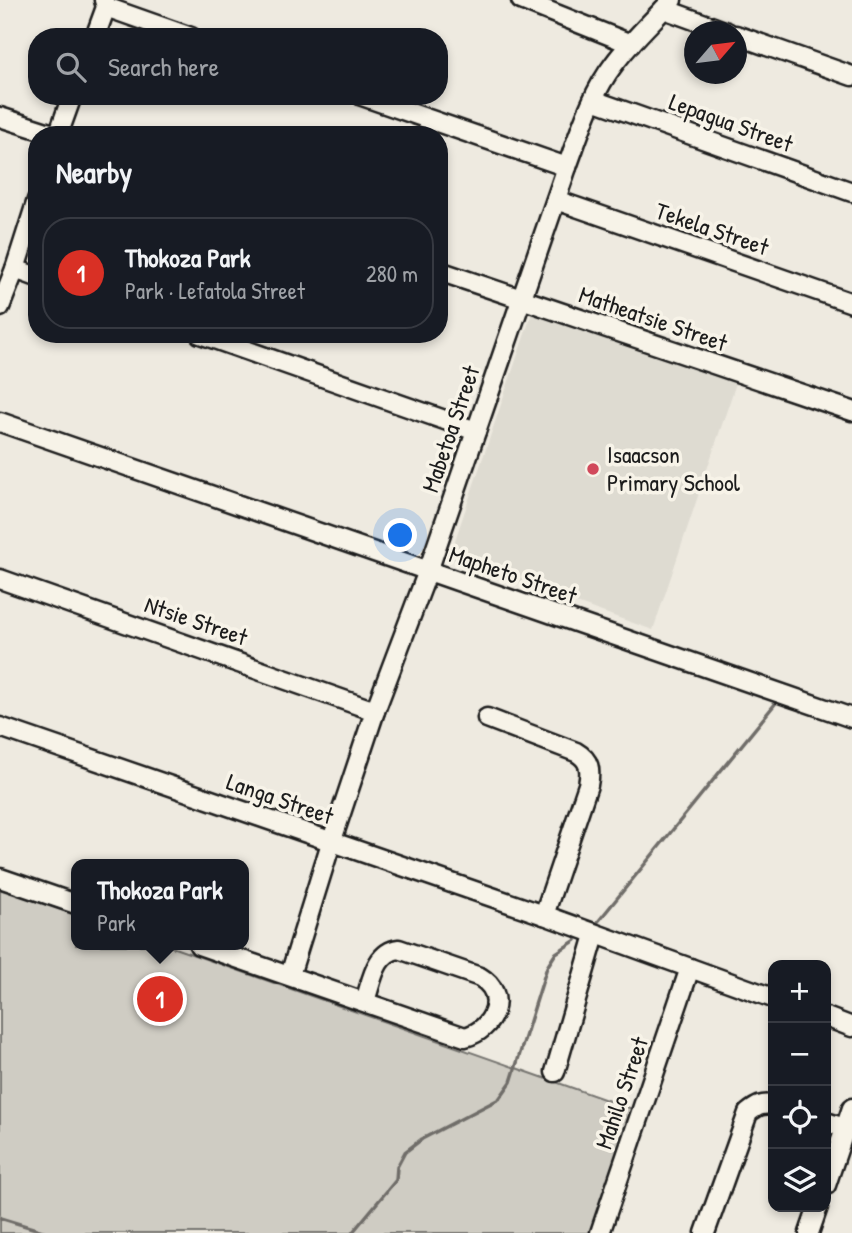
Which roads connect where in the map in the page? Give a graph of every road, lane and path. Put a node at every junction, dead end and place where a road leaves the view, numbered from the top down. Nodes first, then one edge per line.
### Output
1 (527, 1) edge
2 (105, 4) edge
3 (668, 5) edge
4 (703, 21) edge
5 (98, 28) edge
6 (168, 28) edge
7 (747, 39) edge
8 (631, 44) junction
9 (852, 76) edge
10 (593, 100) junction
11 (69, 105) edge
12 (388, 105) edge
13 (0, 117) edge
14 (28, 126) edge
15 (60, 126) edge
16 (567, 167) junction
17 (852, 192) edge
18 (556, 201) junction
19 (28, 228) edge
20 (15, 269) junction
21 (28, 274) edge
22 (448, 274) edge
23 (522, 300) junction
24 (852, 303) edge
25 (0, 307) edge
26 (226, 343) edge
27 (852, 411) edge
28 (0, 422) edge
29 (477, 431) junction
30 (428, 571) junction
31 (0, 579) edge
32 (376, 710) junction
33 (486, 718) dead end
34 (852, 718) edge
35 (0, 727) edge
36 (331, 843) junction
37 (0, 878) edge
38 (71, 902) edge
39 (544, 915) junction
40 (595, 935) junction
41 (214, 950) edge
42 (690, 968) junction
43 (290, 975) junction
44 (768, 996) edge
45 (365, 1001) junction
46 (831, 1019) edge
47 (852, 1027) edge
48 (555, 1072) dead end
49 (768, 1104) edge
50 (852, 1108) edge
51 (831, 1124) edge
52 (845, 1128) junction
53 (831, 1170) edge
54 (816, 1212) edge
55 (600, 1233) edge
56 (705, 1233) edge
57 (809, 1233) edge

1 - 8 street
2 - 5 street
2 - 6 street
3 - 4 street
3 - 8 street, Mabetoa Street
7 - 9 street
8 - 10 street, Mabetoa Street
10 - 16 street, Mabetoa Street
10 - 17 street, Lepagua Street
11 - 15 street
12 - 16 street
13 - 14 street
16 - 18 street, Mabetoa Street
18 - 23 street, Mabetoa Street
18 - 24 street, Tekela Street
19 - 20 street
20 - 21 street
20 - 25 street
22 - 23 street, Matheatsie Street
23 - 27 street, Matheatsie Street
23 - 29 street, Mabetoa Street
26 - 29 street
28 - 30 street, Mapheto Street
29 - 30 street, Mabetoa Street
30 - 32 street, Mabetoa Street
30 - 34 street, Mapheto Street
31 - 32 street, Ntsie Street
32 - 36 street, Mabetoa Street
33 - 39 street
35 - 36 street, Langa Street
36 - 39 street, Langa Street
36 - 43 street, Mabetoa Street
37 - 38 street
39 - 40 street, Langa Street
40 - 42 street, Langa Street
40 - 48 street
41 - 43 street
42 - 44 street, Langa Street
42 - 55 street, Mahilo Street
43 - 45 street
45 - 45 street
46 - 47 street
49 - 56 street
50 - 52 street
51 - 52 street
52 - 53 street
54 - 57 street

